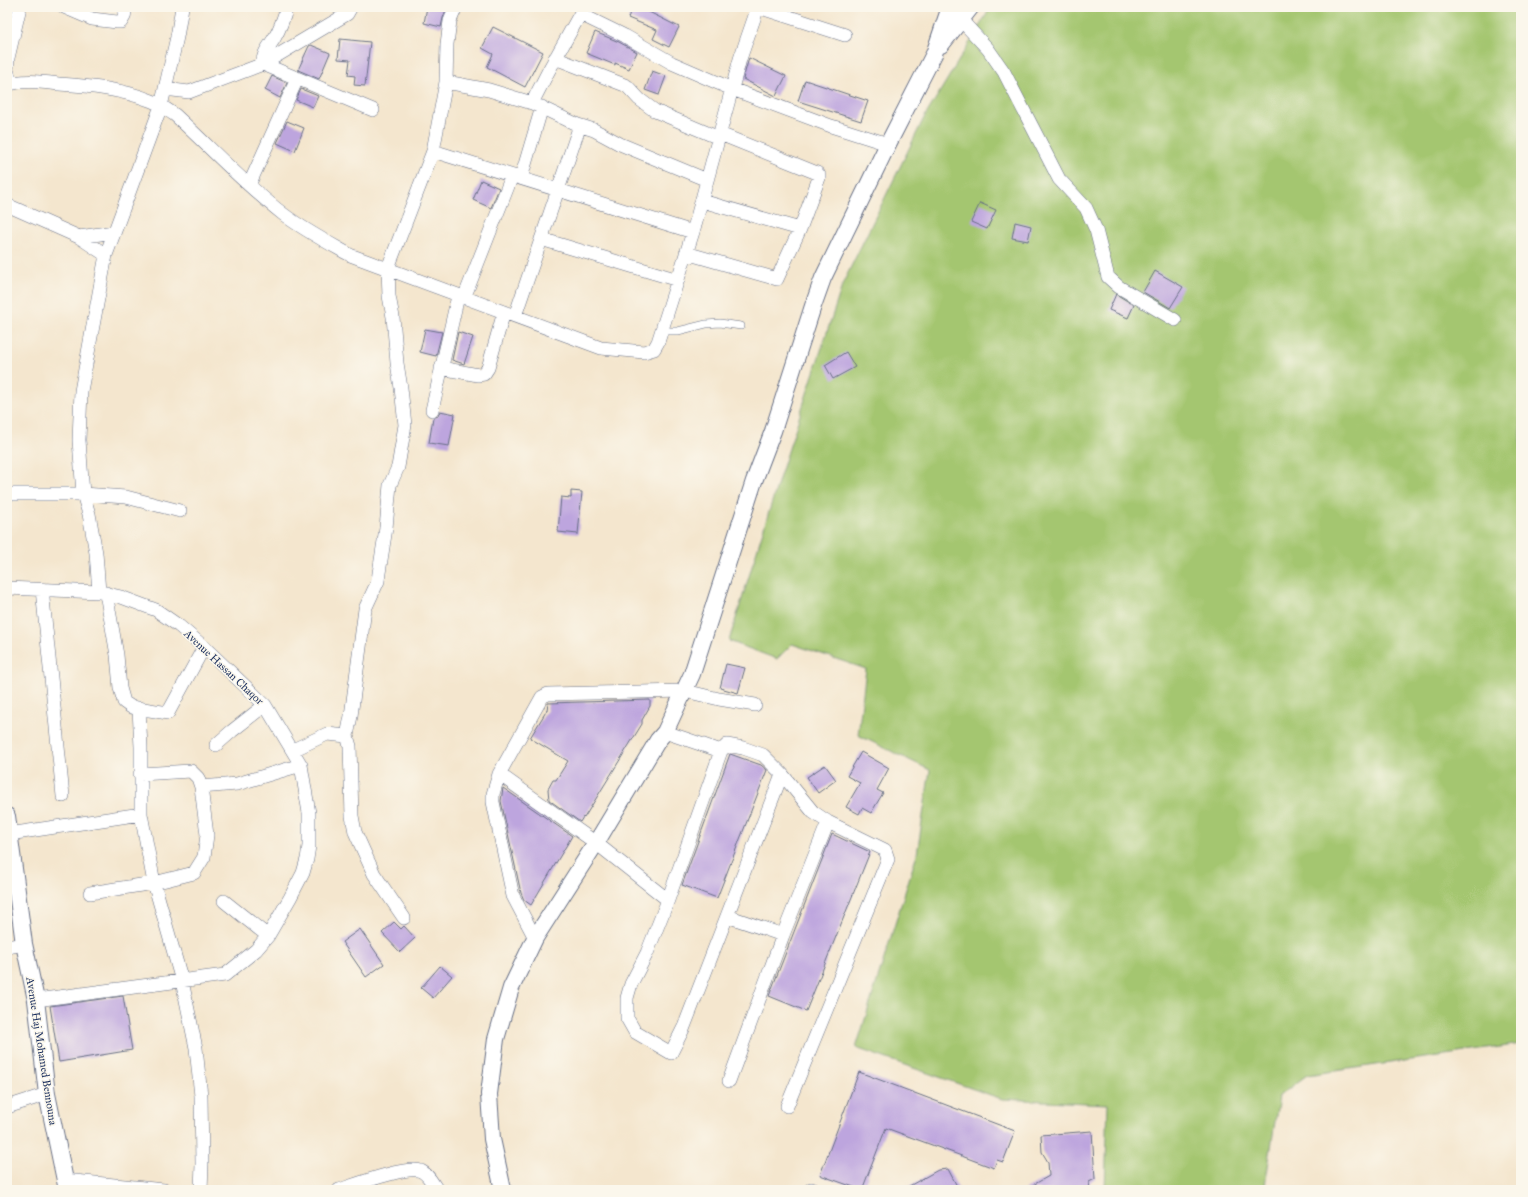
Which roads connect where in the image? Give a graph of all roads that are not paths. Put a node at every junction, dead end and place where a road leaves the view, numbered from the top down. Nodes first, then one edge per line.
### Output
1 (20, 7) edge
2 (64, 7) edge
3 (126, 7) edge
4 (182, 7) edge
5 (287, 7) edge
6 (351, 7) edge
7 (456, 7) edge
8 (758, 7) edge
9 (950, 7) edge
10 (971, 7) edge
11 (582, 10) edge
12 (961, 20) junction
13 (845, 35) dead end
14 (934, 54) junction
15 (555, 58) junction
16 (263, 64) junction
17 (297, 78) junction
18 (446, 82) junction
19 (9, 84) edge
20 (165, 89) junction
21 (732, 89) junction
22 (537, 105) junction
23 (161, 106) junction
24 (373, 110) dead end
25 (578, 125) junction
26 (719, 136) junction
27 (888, 144) junction
28 (433, 151) junction
29 (516, 177) junction
30 (707, 180) junction
31 (249, 185) junction
32 (558, 190) junction
33 (702, 201) junction
34 (7, 205) edge
35 (800, 229) junction
36 (114, 232) junction
37 (693, 232) junction
38 (79, 236) junction
39 (540, 240) junction
40 (686, 253) junction
41 (106, 255) junction
42 (388, 268) junction
43 (678, 280) junction
44 (461, 297) junction
45 (510, 314) junction
46 (1175, 320) dead end
47 (741, 326) dead end
48 (662, 331) junction
49 (441, 368) junction
50 (432, 410) dead end
51 (7, 494) edge
52 (83, 494) junction
53 (180, 511) dead end
54 (7, 588) edge
55 (42, 589) junction
56 (103, 592) junction
57 (204, 647) junction
58 (685, 691) junction
59 (265, 705) junction
60 (755, 705) dead end
61 (139, 709) junction
62 (665, 732) junction
63 (347, 736) junction
64 (216, 745) dead end
65 (293, 750) junction
66 (721, 751) junction
67 (301, 766) junction
68 (140, 774) junction
69 (499, 774) junction
70 (782, 774) junction
71 (201, 787) junction
72 (63, 796) dead end
73 (141, 814) junction
74 (7, 816) edge
75 (828, 822) junction
76 (9, 834) junction
77 (596, 843) junction
78 (154, 883) junction
79 (90, 893) dead end
80 (668, 900) junction
81 (224, 901) dead end
82 (726, 916) junction
83 (404, 918) dead end
84 (783, 935) junction
85 (268, 936) junction
86 (535, 938) junction
87 (24, 944) junction
88 (7, 947) edge
89 (182, 981) junction
90 (36, 1000) junction
91 (729, 1081) dead end
92 (47, 1094) junction
93 (787, 1106) dead end
94 (7, 1107) edge
95 (66, 1185) edge
96 (164, 1190) edge
97 (201, 1190) edge
98 (339, 1190) edge
99 (437, 1190) edge
100 (503, 1190) edge

1 - 19 street
2 - 3 street
4 - 20 street
5 - 16 street
6 - 16 street
7 - 18 street
8 - 13 street
8 - 21 street
9 - 14 street
10 - 12 street
11 - 15 street
11 - 21 street
12 - 14 street
12 - 46 street
14 - 27 street
15 - 22 street
15 - 26 street
16 - 17 street
16 - 20 street
17 - 24 street
17 - 31 street
18 - 22 street
18 - 28 street
19 - 23 street
20 - 23 street
21 - 26 street
21 - 27 street
22 - 25 street
22 - 29 street
23 - 31 street
23 - 36 street
25 - 30 street
25 - 32 street
26 - 30 street
26 - 35 street
27 - 58 street
28 - 29 street
28 - 42 street
29 - 32 street
29 - 44 street
30 - 33 street
31 - 42 street
32 - 37 street
32 - 39 street
33 - 35 street
33 - 37 street
34 - 38 street
35 - 40 street
36 - 38 street
36 - 41 street
37 - 40 street
38 - 41 street
39 - 43 street
39 - 45 street
40 - 43 street
41 - 52 street
42 - 44 street
42 - 63 street
43 - 48 street
44 - 45 street
44 - 49 street
45 - 48 street
45 - 49 street
47 - 48 lane
49 - 50 street
51 - 52 street
52 - 53 street
52 - 56 street
54 - 55 street, Avenue Hassan Chaqor
55 - 56 street, Avenue Hassan Chaqor
55 - 72 street
56 - 57 street, Avenue Hassan Chaqor
56 - 61 street
57 - 59 street, Avenue Hassan Chaqor
57 - 61 street
58 - 60 street
58 - 62 street
58 - 69 street
59 - 64 street
59 - 65 street, Avenue Hassan Chaqor
61 - 68 street
62 - 66 street
62 - 77 street
63 - 65 street
63 - 83 street
65 - 67 street, Avenue Hassan Chaqor
66 - 70 street
66 - 80 street
67 - 71 street
67 - 85 street, Avenue Hassan Chaqor
68 - 71 street
68 - 73 street
69 - 77 street
69 - 86 street
70 - 75 street
70 - 82 street
71 - 78 street
73 - 76 street
73 - 78 street
74 - 76 street, Avenue Haj Mohamed Bennouna
75 - 84 street
75 - 93 street
76 - 87 street, Avenue Haj Mohamed Bennouna
77 - 80 street
77 - 86 street
78 - 79 street
78 - 89 street
80 - 82 street
81 - 85 street
82 - 84 street
84 - 91 street
85 - 89 street, Avenue Hassan Chaqor
86 - 100 street
87 - 88 street
87 - 90 street, Avenue Haj Mohamed Bennouna
89 - 90 street, Avenue Hassan Chaqor
89 - 97 street
90 - 92 street, Avenue Haj Mohamed Bennouna
92 - 94 street
92 - 95 street, Avenue Haj Mohamed Bennouna
95 - 96 street
98 - 99 street

